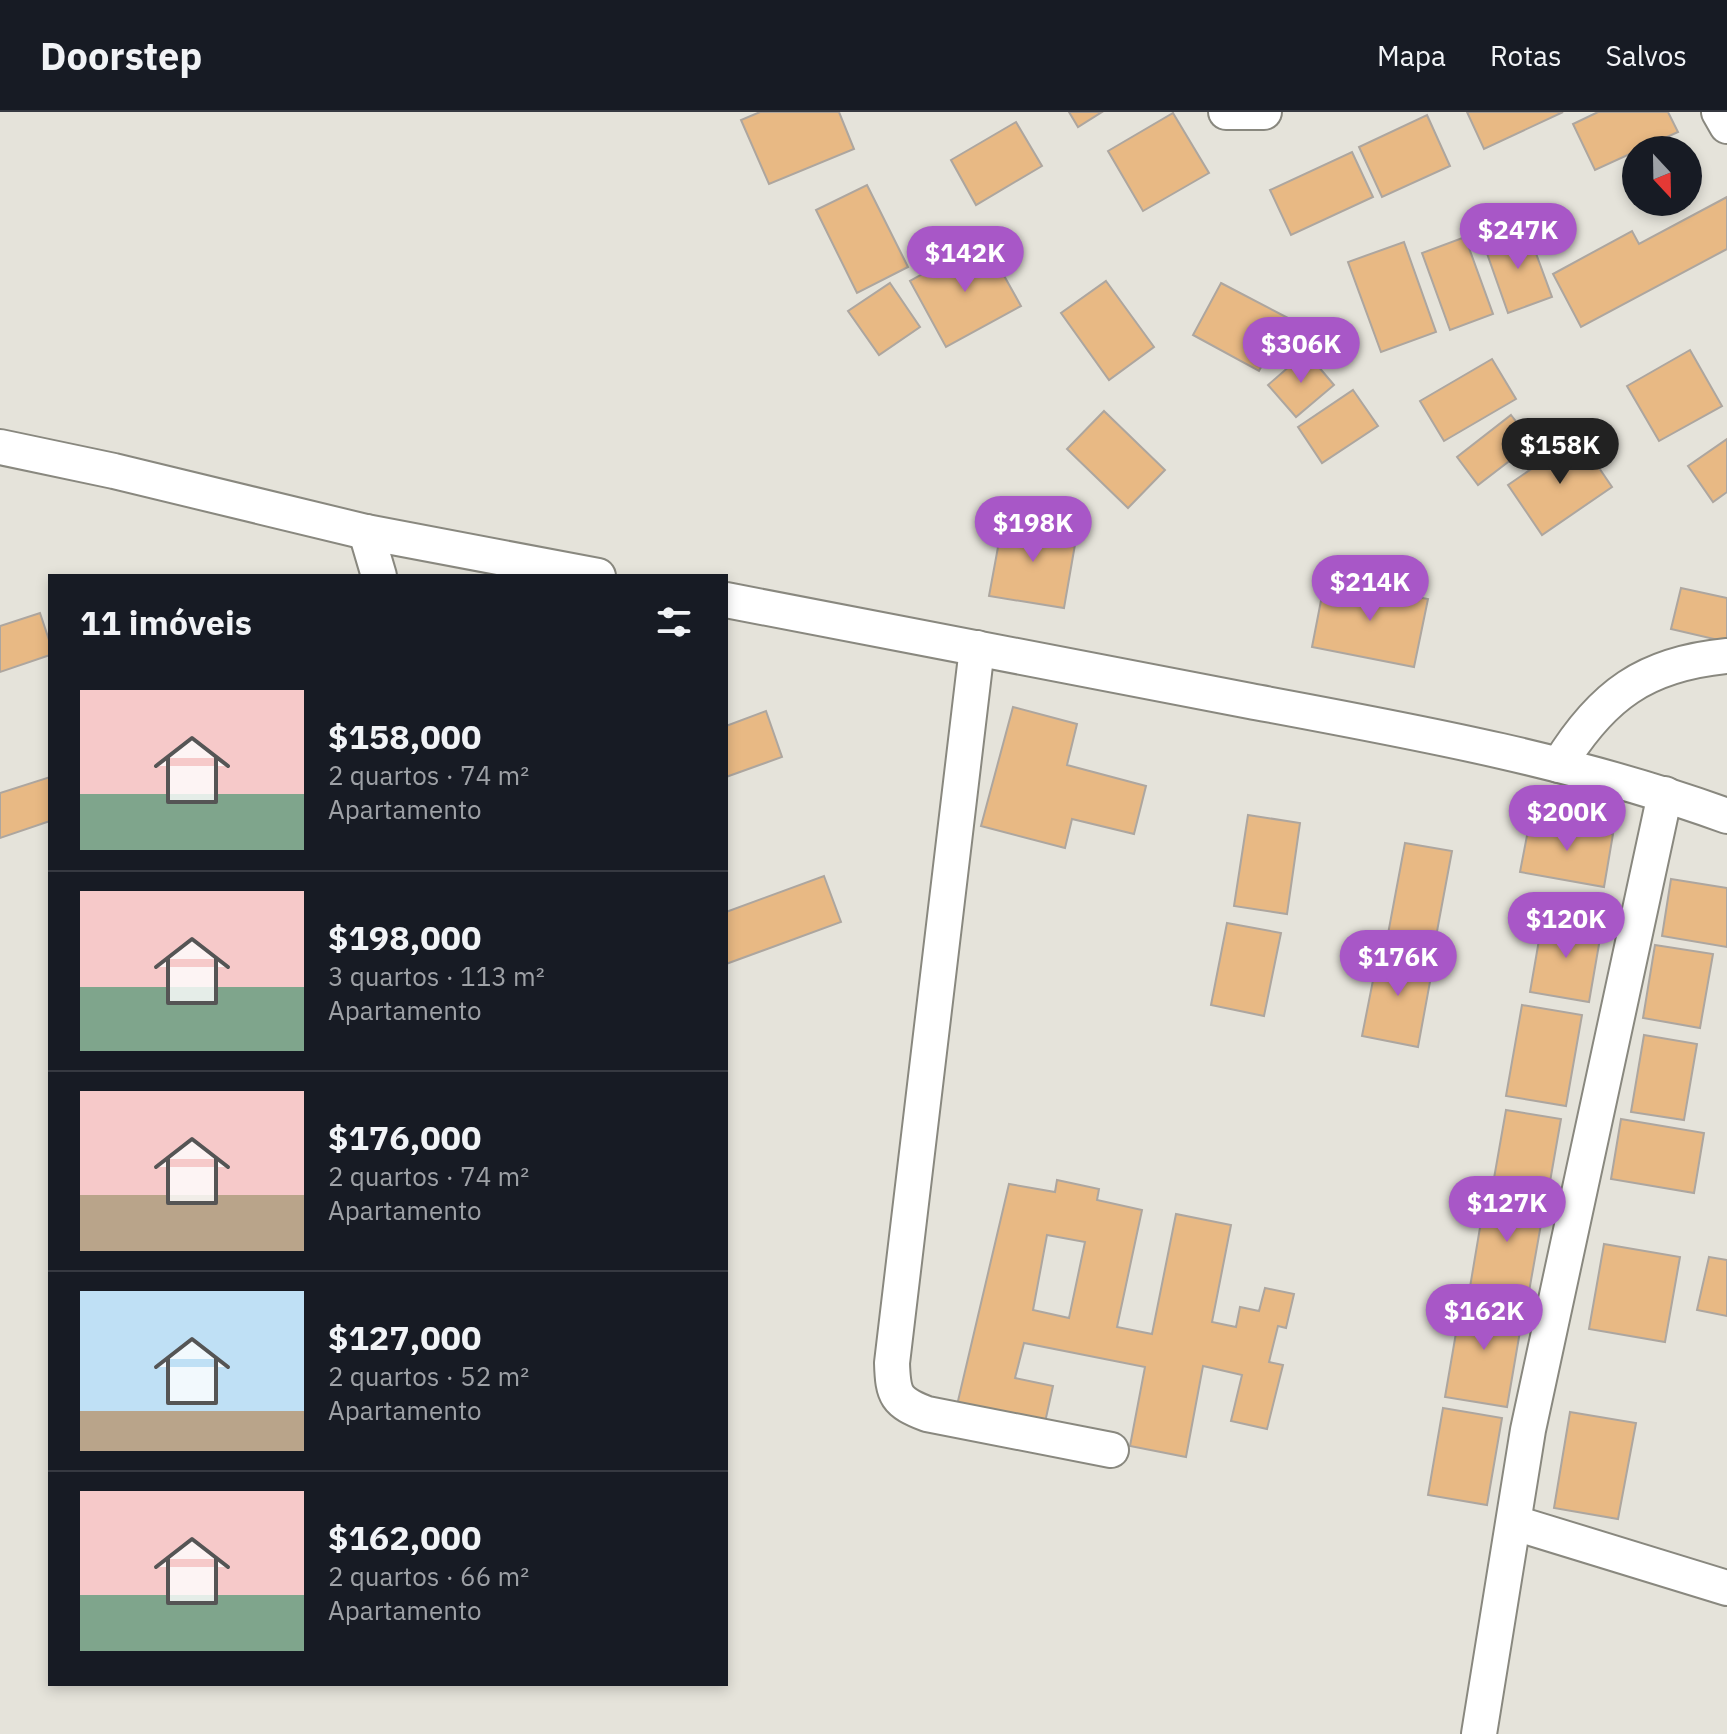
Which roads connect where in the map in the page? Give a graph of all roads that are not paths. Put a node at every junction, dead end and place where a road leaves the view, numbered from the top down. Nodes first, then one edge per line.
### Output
1 (1226, 112) edge
2 (1264, 112) edge
3 (1719, 112) edge
4 (1727, 126) edge
5 (0, 447) edge
6 (366, 532) junction
7 (378, 574) edge
8 (587, 574) edge
9 (728, 600) edge
10 (977, 648) junction
11 (1727, 656) edge
12 (1559, 765) junction
13 (1665, 794) junction
14 (1727, 816) edge
15 (1111, 1450) dead end
16 (1515, 1523) junction
17 (1727, 1588) edge
18 (1479, 1734) edge

1 - 2 street
3 - 4 street
5 - 6 street
6 - 7 street
6 - 8 street
9 - 10 street
10 - 12 street
10 - 15 street
11 - 12 street
12 - 13 street
13 - 14 street
13 - 16 street
16 - 17 street
16 - 18 street

